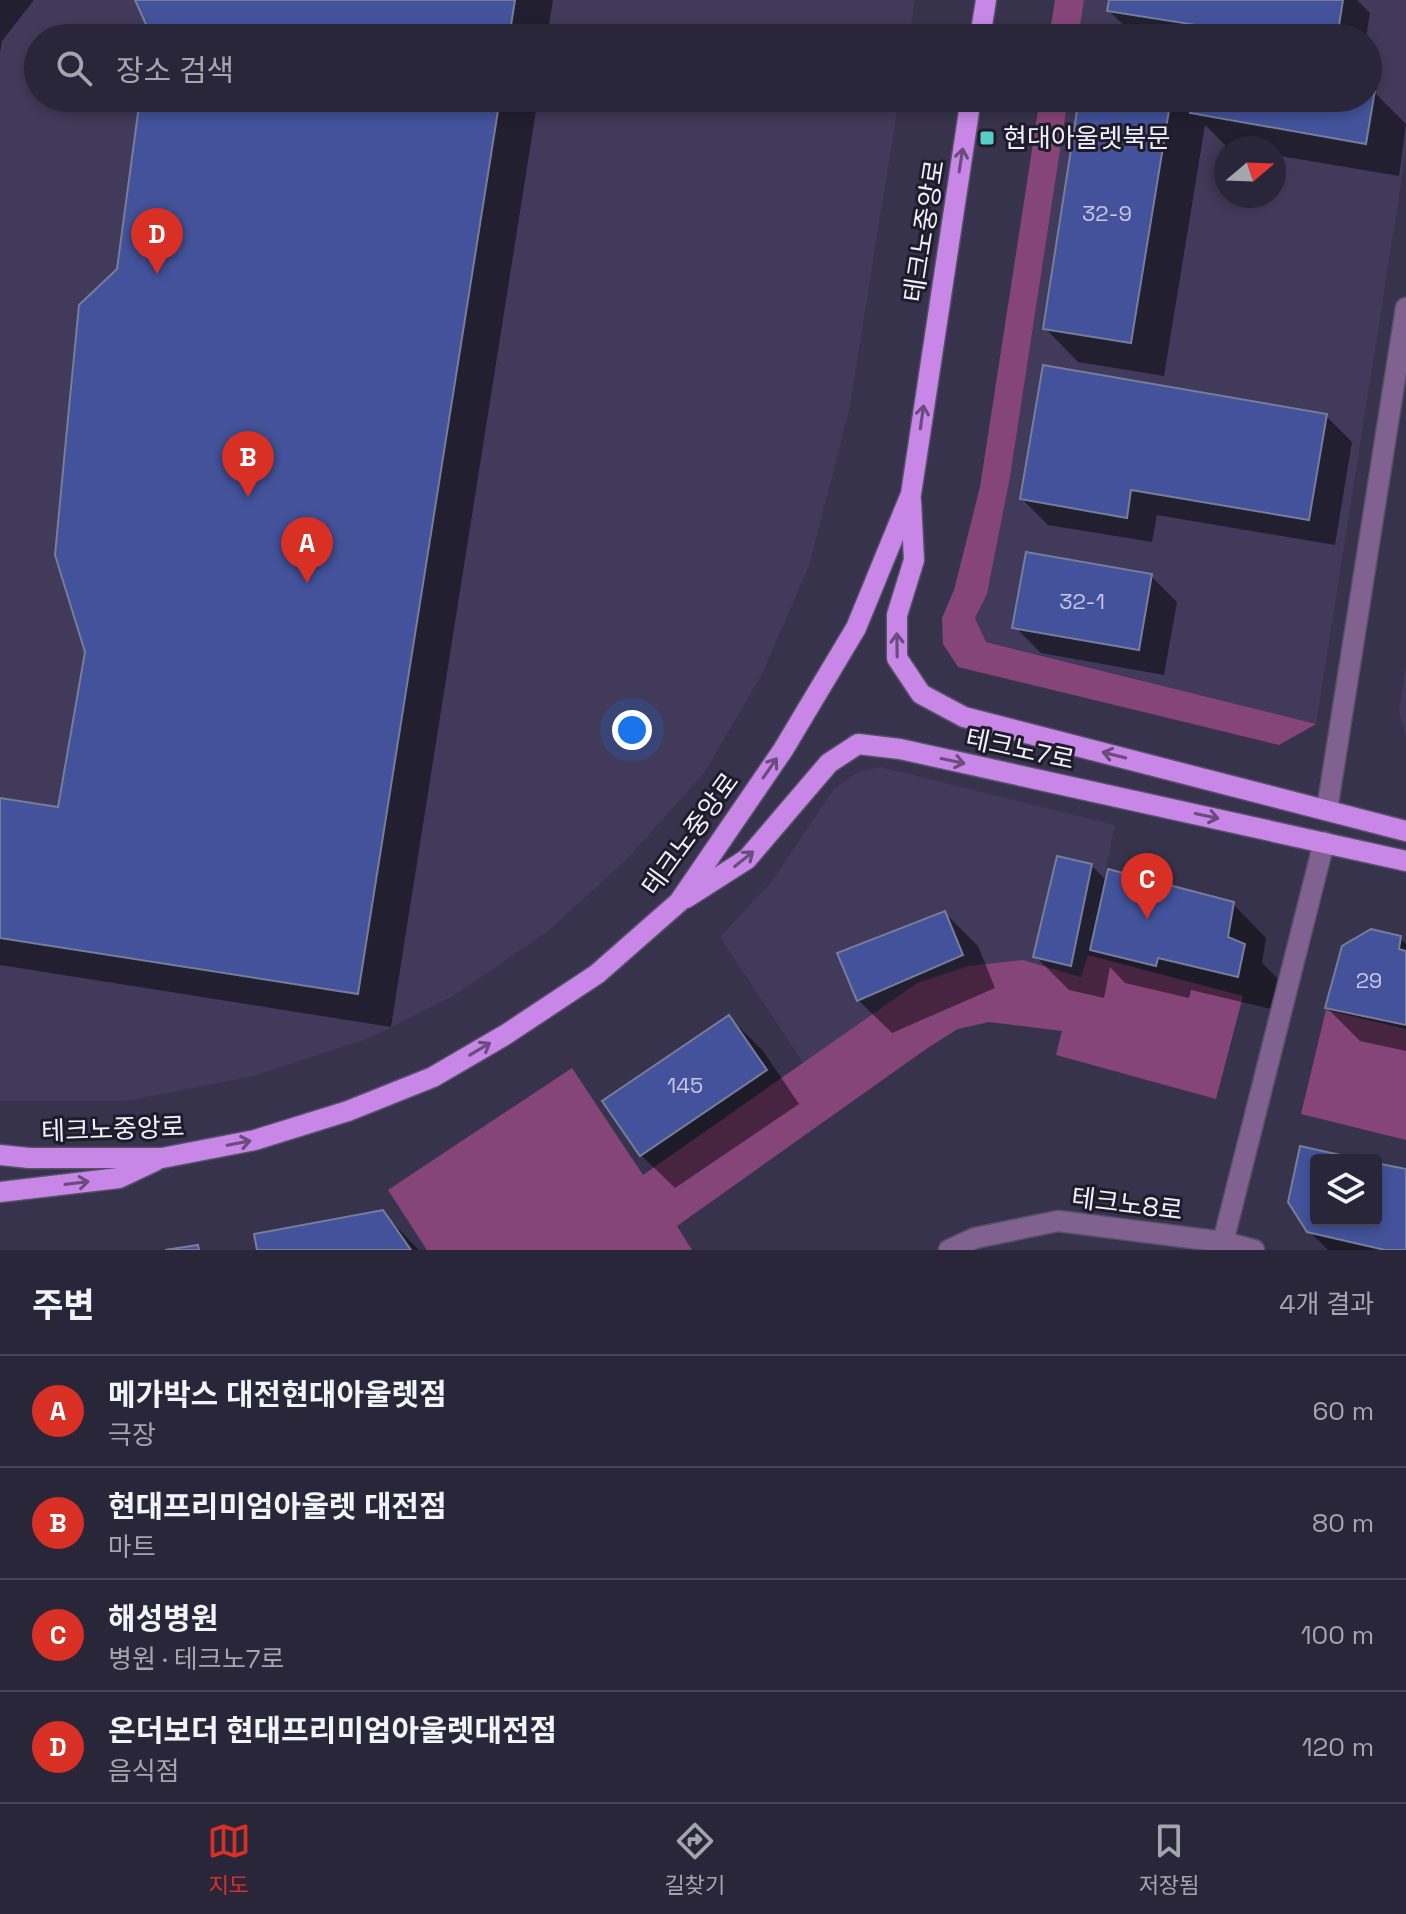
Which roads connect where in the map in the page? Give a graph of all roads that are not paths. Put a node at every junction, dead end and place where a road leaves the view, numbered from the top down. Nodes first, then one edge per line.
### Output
1 (986, 0) edge
2 (982, 24) edge
3 (969, 112) edge
4 (1406, 308) edge
5 (911, 494) junction
6 (1327, 810) junction
7 (1406, 831) edge
8 (1324, 842) junction
9 (1406, 861) edge
10 (679, 902) junction
11 (0, 1155) edge
12 (162, 1158) junction
13 (0, 1192) edge
14 (1223, 1242) junction
15 (949, 1250) edge
16 (1254, 1250) edge

1 - 2 main road
5 -> 3 main road, 테크노중앙로
4 - 6 street
6 -> 5 main road, 테크노7로
10 -> 5 main road, 테크노중앙로
6 - 7 main road, 테크노7로
8 - 9 main road, 테크노7로
10 -> 8 main road, 테크노7로
8 - 14 street
12 -> 10 main road, 테크노중앙로
11 - 12 main road, 테크노중앙로
13 -> 12 main road
14 - 15 street, 테크노8로
14 - 16 street, 테크노8로

